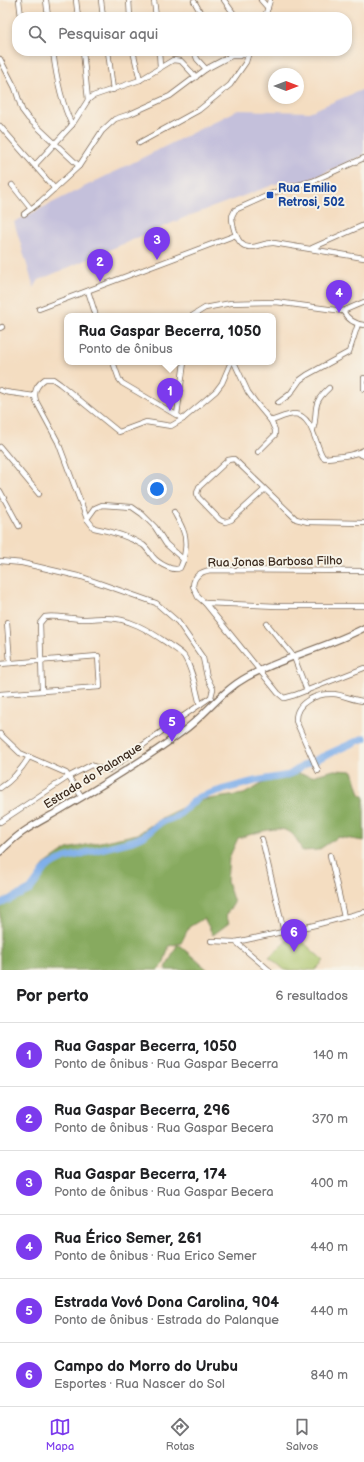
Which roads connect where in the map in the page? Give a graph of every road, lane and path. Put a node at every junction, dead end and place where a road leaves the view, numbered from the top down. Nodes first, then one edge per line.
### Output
1 (20, 0) edge
2 (46, 0) edge
3 (76, 0) edge
4 (101, 0) edge
5 (129, 0) edge
6 (154, 0) edge
7 (194, 0) edge
8 (224, 0) edge
9 (261, 0) edge
10 (270, 0) edge
11 (268, 8) junction
12 (21, 12) edge
13 (47, 12) edge
14 (77, 12) edge
15 (102, 12) edge
16 (130, 12) edge
17 (155, 12) edge
18 (200, 12) edge
19 (232, 12) edge
20 (267, 12) edge
21 (54, 56) edge
22 (84, 56) edge
23 (109, 56) edge
24 (134, 56) edge
25 (159, 56) edge
26 (196, 56) edge
27 (231, 56) joint
28 (240, 56) edge
29 (248, 56) edge
30 (0, 59) edge
31 (160, 67) junction
32 (206, 69) junction
33 (196, 77) junction
34 (140, 80) junction
35 (113, 90) junction
36 (88, 100) junction
37 (72, 125) junction
38 (0, 126) edge
39 (140, 143) dead end
40 (56, 144) junction
41 (364, 158) edge
42 (35, 165) junction
43 (79, 166) junction
44 (12, 185) dead end
45 (55, 189) junction
46 (31, 209) junction
47 (24, 214) dead end
48 (364, 225) edge
49 (236, 235) junction
50 (312, 248) junction
51 (364, 258) edge
52 (88, 291) junction
53 (364, 302) edge
54 (39, 309) dead end
55 (343, 312) junction
56 (95, 313) edge
57 (195, 313) edge
58 (358, 324) junction
59 (364, 325) edge
60 (114, 365) edge
61 (184, 365) edge
62 (230, 365) edge
63 (235, 365) edge
64 (364, 378) edge
65 (329, 388) dead end
66 (364, 389) edge
67 (0, 390) edge
68 (34, 396) junction
69 (278, 403) dead end
70 (177, 415) junction
71 (183, 419) junction
72 (271, 421) junction
73 (312, 430) junction
74 (0, 447) edge
75 (364, 450) edge
76 (258, 452) dead end
77 (357, 453) junction
78 (364, 456) edge
79 (265, 489) junction
80 (0, 492) edge
81 (39, 494) dead end
82 (174, 512) dead end
83 (87, 518) junction
84 (364, 523) edge
85 (19, 526) dead end
86 (184, 560) junction
87 (0, 561) edge
88 (364, 571) edge
89 (205, 604) junction
90 (364, 606) edge
91 (7, 622) dead end
92 (267, 624) dead end
93 (364, 628) edge
94 (294, 657) junction
95 (40, 661) junction
96 (10, 663) junction
97 (0, 664) edge
98 (364, 668) edge
99 (260, 671) junction
100 (42, 691) junction
101 (307, 691) junction
102 (0, 694) edge
103 (364, 701) edge
104 (200, 705) junction
105 (0, 734) edge
106 (30, 758) junction
107 (318, 771) dead end
108 (68, 777) junction
109 (0, 788) edge
110 (82, 797) junction
111 (0, 822) edge
112 (262, 839) dead end
113 (0, 852) edge
114 (330, 856) dead end
115 (364, 912) edge
116 (344, 917) junction
117 (284, 932) junction
118 (211, 941) dead end
119 (236, 942) junction
120 (268, 970) edge

1 - 12 street
2 - 13 street
3 - 14 street
4 - 15 street
5 - 16 street
6 - 17 street
7 - 18 street
8 - 19 street
9 - 11 street
10 - 11 street
11 - 20 street
21 - 37 street
22 - 36 street
23 - 35 street
24 - 34 street
25 - 31 street
26 - 32 street
27 - 28 street
27 - 32 street
29 - 39 street
30 - 40 street
31 - 33 street
31 - 34 street
32 - 33 street
33 - 43 street
34 - 35 street
35 - 36 street
36 - 37 street
37 - 40 street
38 - 42 street
40 - 42 street
40 - 43 street
41 - 49 street
42 - 45 street
43 - 45 street
44 - 46 street
45 - 46 street
46 - 47 street
48 - 50 street
49 - 50 street
49 - 52 street
50 - 51 street
52 - 54 street
52 - 56 street
53 - 55 street
55 - 57 street
55 - 58 street
58 - 59 street
58 - 69 street
60 - 70 street
61 - 70 street
62 - 71 street
63 - 72 street
64 - 66 street
65 - 73 street
67 - 68 street
68 - 71 street
68 - 83 street
70 - 71 street
72 - 73 street
72 - 76 street
73 - 77 street
74 - 81 street
75 - 77 street
77 - 78 street
79 - 79 street
79 - 84 street
80 - 85 street
82 - 86 street
83 - 86 street
83 - 86 street
87 - 104 street
88 - 89 street, Rua Jonas Barbosa Filho
89 - 90 street
89 - 99 street
91 - 96 street
92 - 94 street
93 - 94 street, Estrada do Palanque
94 - 99 street, Estrada do Palanque
94 - 101 street
95 - 96 street
95 - 100 street
95 - 100 street
95 - 104 street
96 - 97 street
98 - 101 street
99 - 101 street
99 - 110 street, Estrada do Palanque
100 - 102 street
103 - 107 street
104 - 108 street
105 - 106 street
106 - 108 street
106 - 109 street
108 - 110 street
108 - 111 street
110 - 113 street, Estrada do Palanque
112 - 117 street
114 - 116 street
115 - 116 street
116 - 117 street
117 - 119 street
118 - 119 street
119 - 120 street

